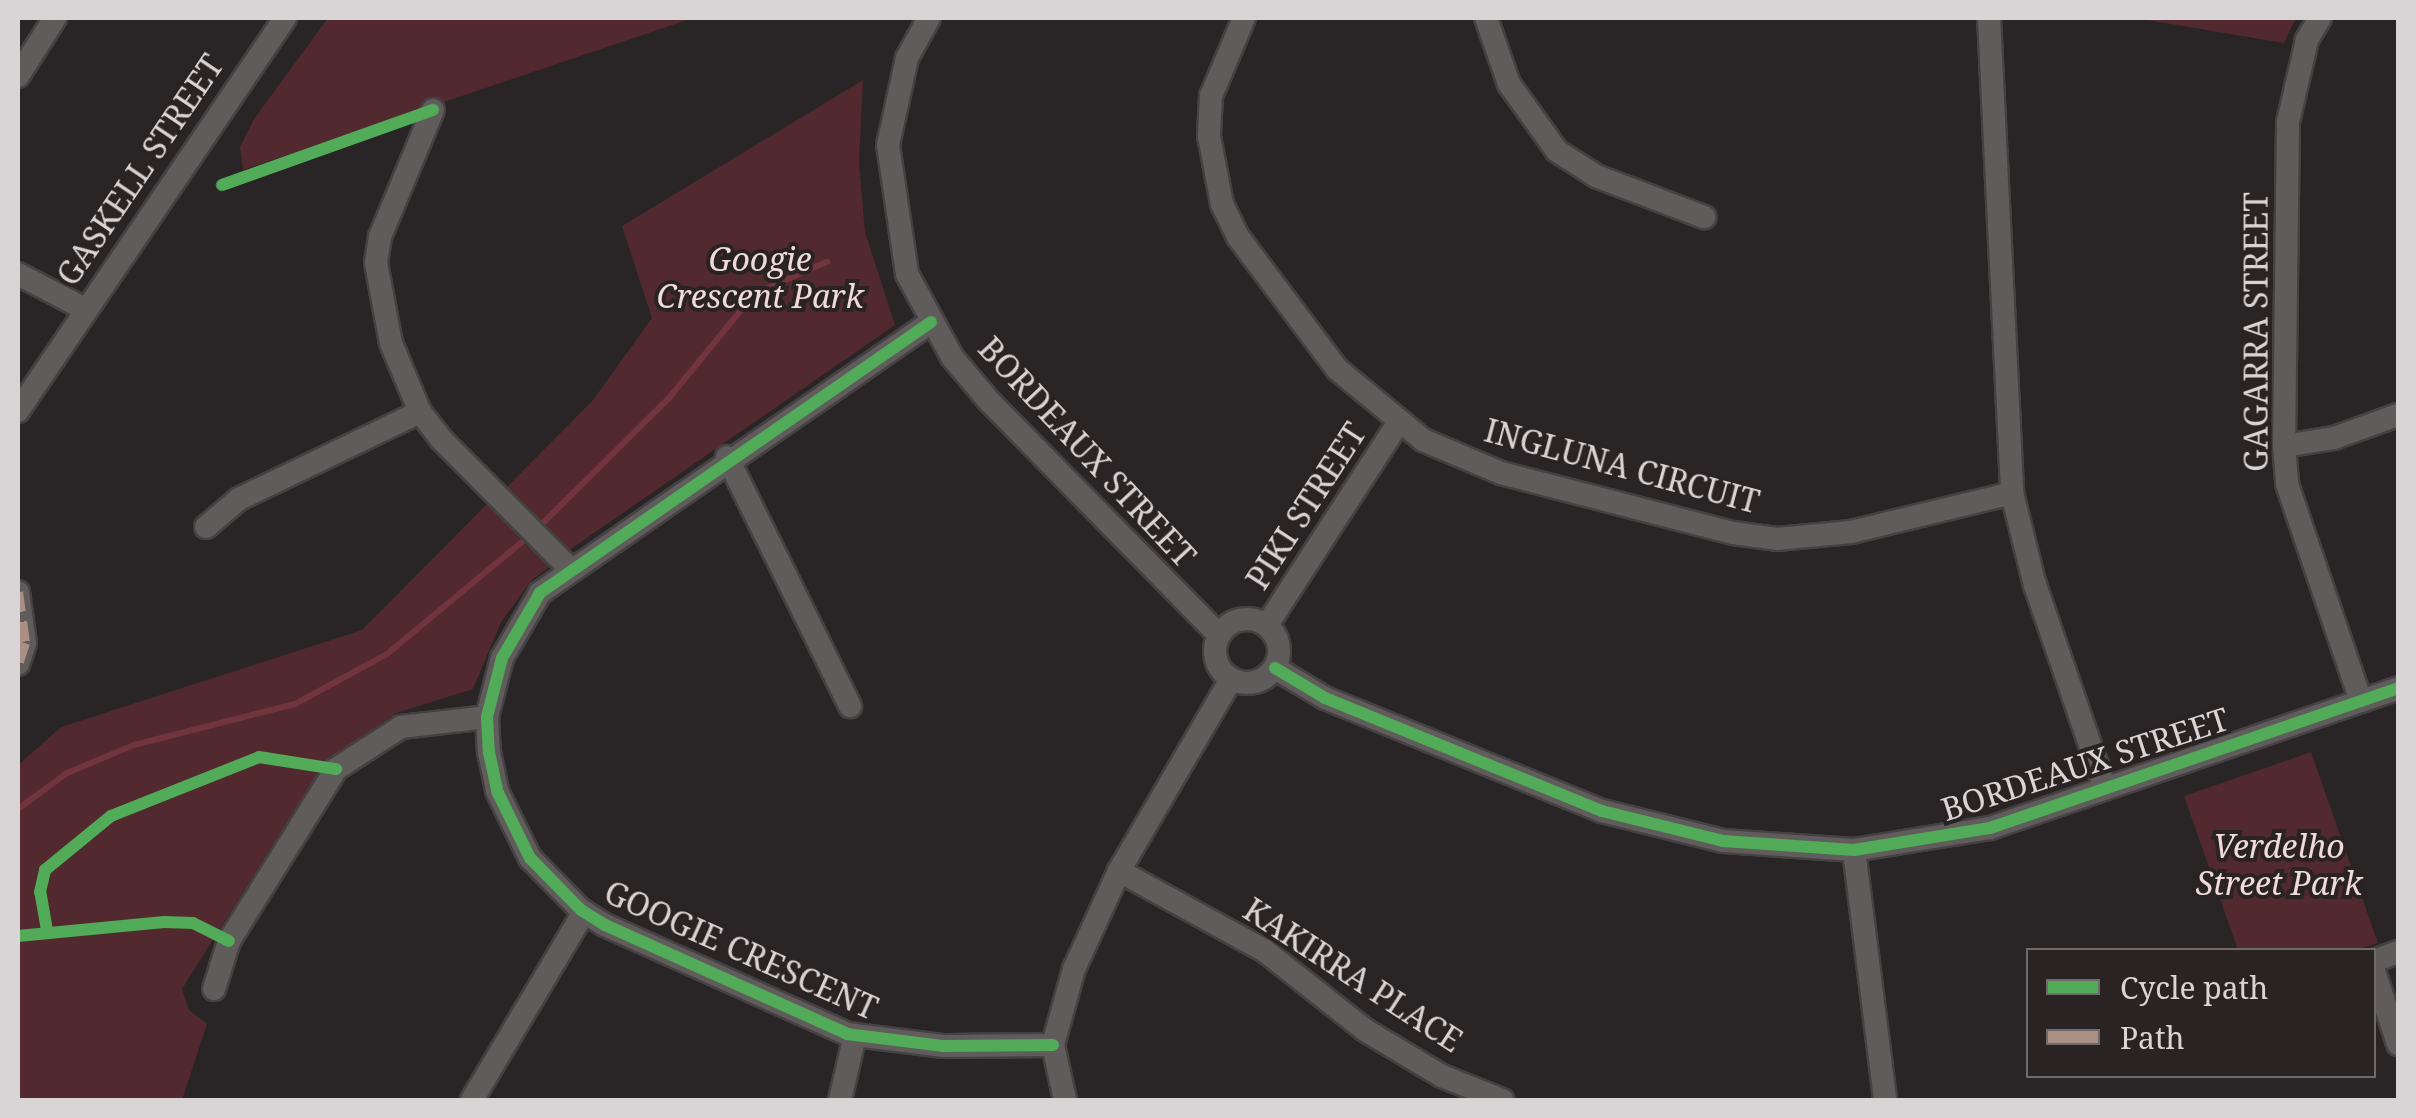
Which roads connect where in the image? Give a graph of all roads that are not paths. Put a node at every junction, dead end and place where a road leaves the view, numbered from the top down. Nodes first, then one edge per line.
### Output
1 (54, 18) edge
2 (285, 18) edge
3 (929, 18) edge
4 (1244, 18) edge
5 (1486, 18) edge
6 (1990, 18) edge
7 (2320, 18) edge
8 (18, 76) edge
9 (433, 110) dead end
10 (1704, 217) dead end
11 (18, 274) edge
12 (85, 309) junction
13 (931, 322) junction
14 (18, 411) edge
15 (420, 412) junction
16 (2398, 415) edge
17 (1400, 422) junction
18 (2284, 446) junction
19 (727, 457) junction
20 (2012, 494) junction
21 (206, 527) dead end
22 (569, 568) junction
23 (18, 592) edge
24 (1267, 625) junction
25 (1219, 635) junction
26 (18, 664) edge
27 (1274, 668) junction
28 (1231, 679) junction
29 (2398, 688) edge
30 (2361, 701) junction
31 (850, 706) dead end
32 (487, 717) junction
33 (2105, 788) junction
34 (1854, 850) junction
35 (1119, 871) junction
36 (584, 912) junction
37 (2376, 977) edge
38 (214, 989) dead end
39 (855, 1035) junction
40 (2398, 1044) edge
41 (1053, 1045) junction
42 (472, 1100) edge
43 (840, 1100) edge
44 (1065, 1100) edge
45 (1502, 1100) edge
46 (1885, 1100) edge

1 - 8 street
2 - 12 street, GASKELL STREET
3 - 13 street, BORDEAUX STREET
4 - 17 street, INGLUNA CIRCUIT
5 - 10 street
6 - 20 street
7 - 18 street, GAGARRA STREET
9 - 15 street
11 - 12 street
12 - 14 street, GASKELL STREET
13 - 19 street, GOOGIE CRESCENT
13 - 25 street, BORDEAUX STREET
15 - 21 street
15 - 22 street
16 - 18 street
17 - 20 street, INGLUNA CIRCUIT
17 - 24 street, PIKI STREET
18 - 30 street, GAGARRA STREET
19 - 22 street, GOOGIE CRESCENT
19 - 31 street
20 - 33 street
22 - 32 street, GOOGIE CRESCENT
23 - 26 street
24 - 25 street
24 - 27 street
25 - 28 street
27 - 28 street
27 - 34 street, BORDEAUX STREET
28 - 35 street
29 - 30 street, BORDEAUX STREET
30 - 33 street, BORDEAUX STREET
32 - 36 street, GOOGIE CRESCENT
32 - 38 street
33 - 34 street, BORDEAUX STREET
34 - 46 street
35 - 41 street
35 - 45 street, KAKIRRA PLACE
36 - 39 street, GOOGIE CRESCENT
36 - 42 street
37 - 40 street
39 - 41 street, GOOGIE CRESCENT
39 - 43 street
41 - 44 street

